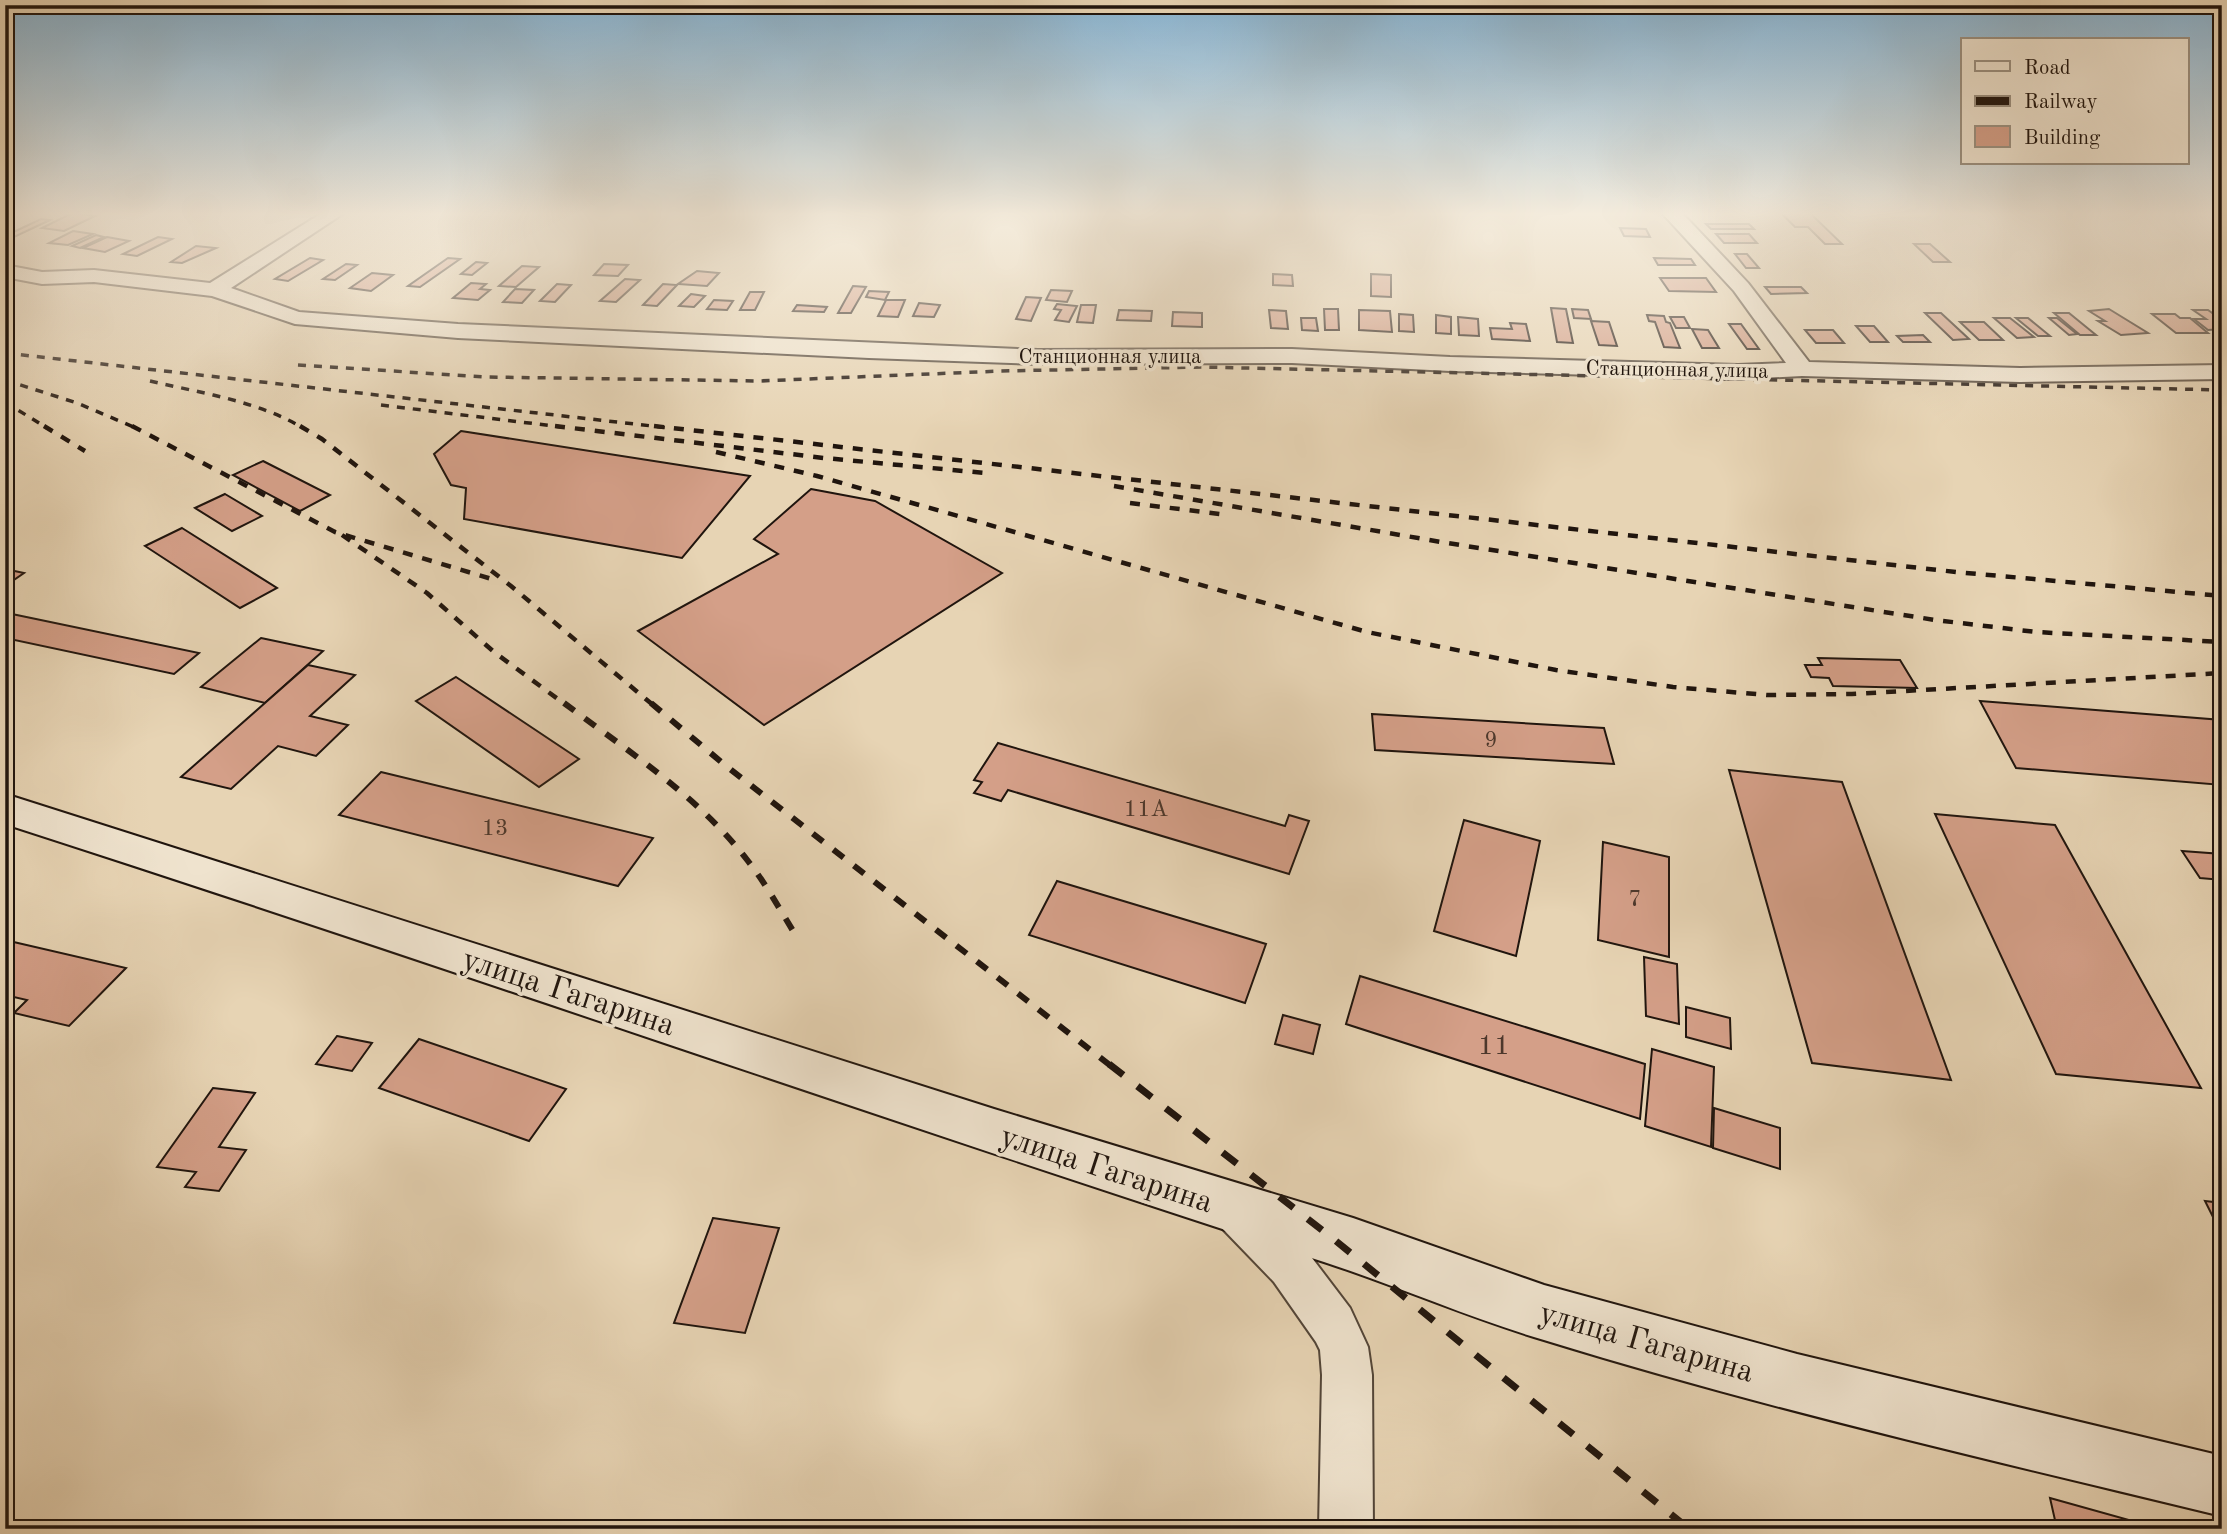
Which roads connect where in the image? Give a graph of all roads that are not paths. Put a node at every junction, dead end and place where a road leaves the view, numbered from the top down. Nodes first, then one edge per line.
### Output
1 (168, 285) edge
2 (223, 285) edge
3 (1739, 285) edge
4 (214, 290) junction
5 (1802, 369) junction
6 (2222, 372) edge
7 (5, 808) edge
8 (1235, 1210) junction
9 (2222, 1486) edge
10 (1346, 1529) edge

1 - 4 street, Станционная улица
2 - 4 street
3 - 5 street
4 - 5 street, Станционная улица
5 - 6 street, Станционная улица
7 - 8 street, улица Гагарина
8 - 9 street, улица Гагарина
8 - 10 street

